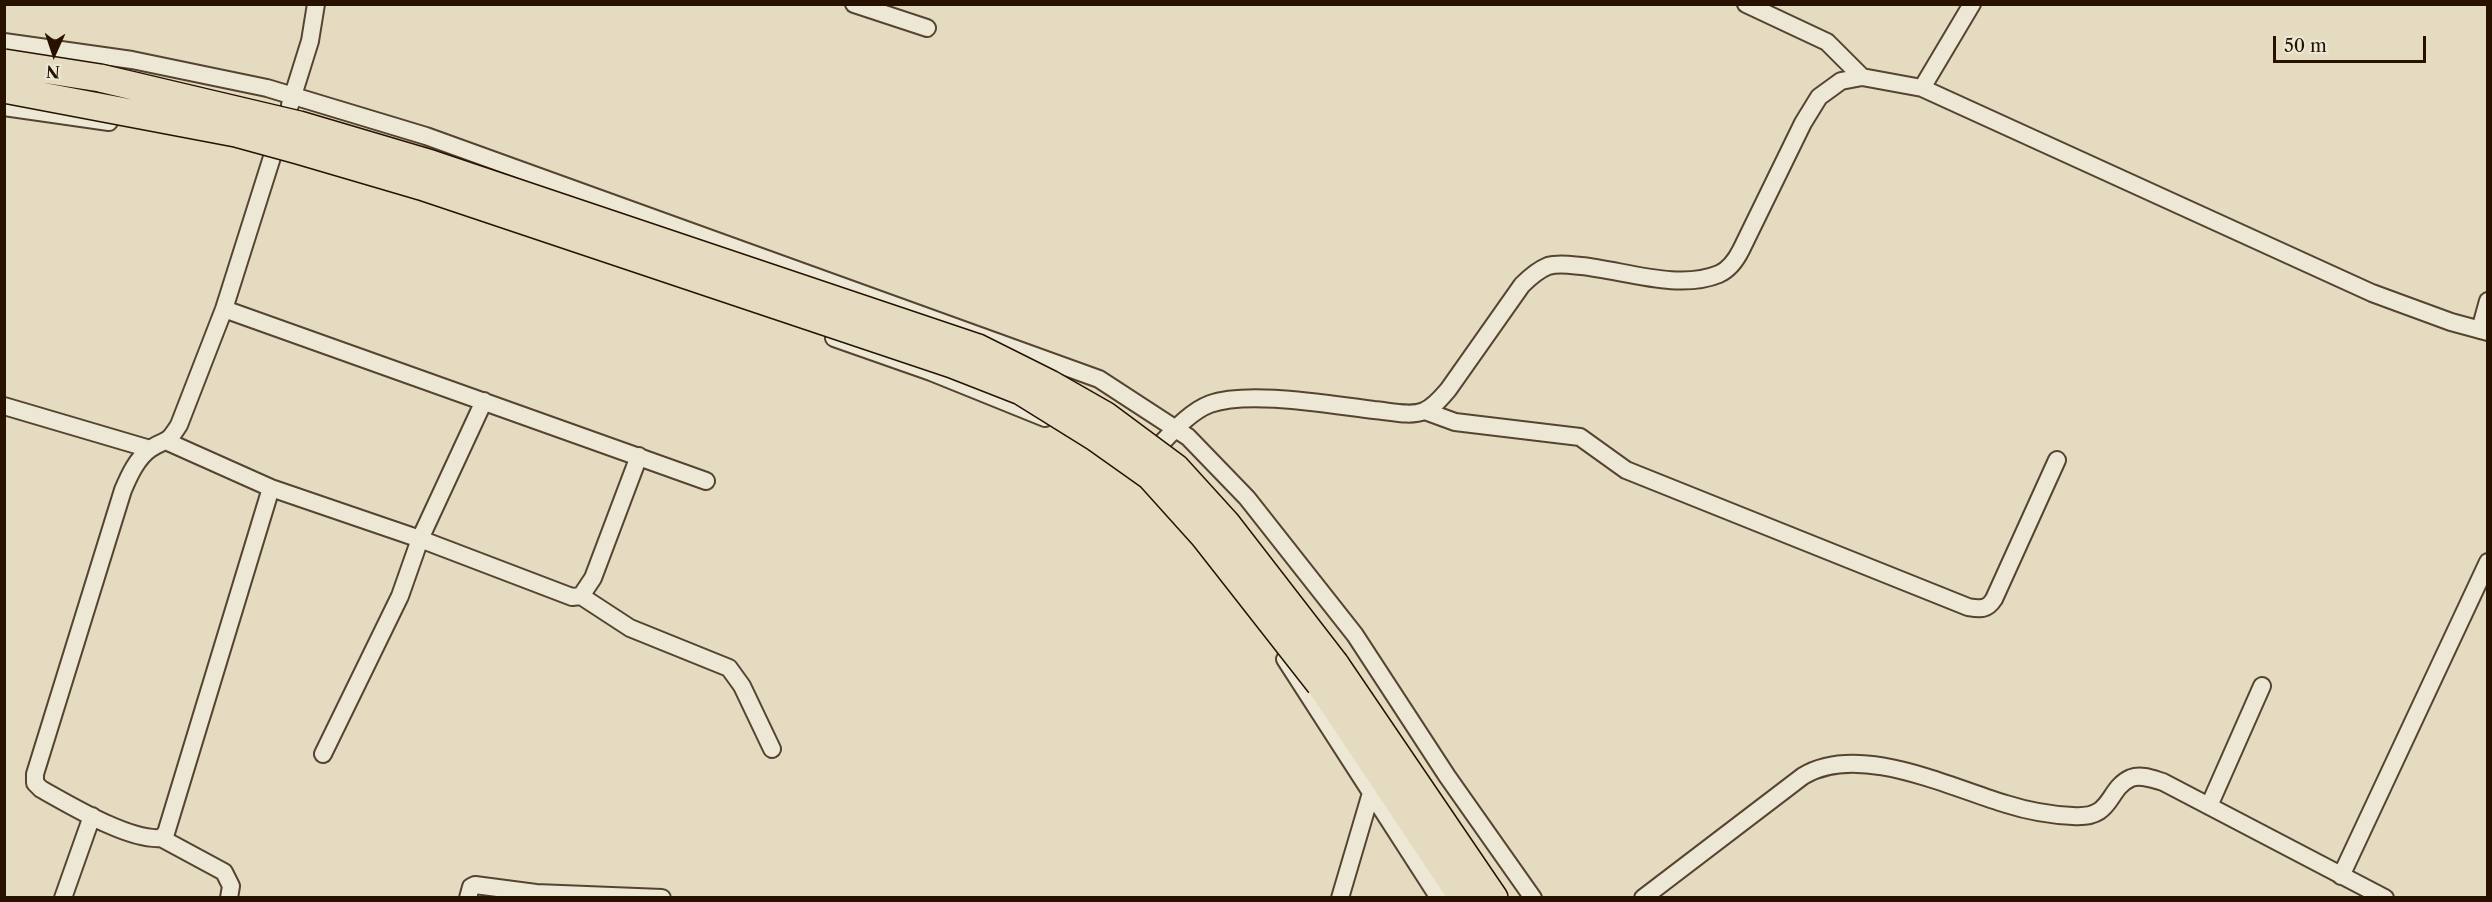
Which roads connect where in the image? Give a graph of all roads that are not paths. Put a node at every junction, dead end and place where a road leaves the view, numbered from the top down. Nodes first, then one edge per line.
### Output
1 (316, 4) edge
2 (854, 4) edge
3 (1746, 4) edge
4 (1972, 4) edge
5 (927, 28) dead end
6 (4, 42) edge
7 (4, 63) edge
8 (1862, 77) junction
9 (1922, 88) junction
10 (4, 89) edge
11 (293, 96) junction
12 (4, 107) edge
13 (273, 156) junction
14 (2487, 301) edge
15 (224, 309) junction
16 (2484, 331) edge
17 (484, 401) junction
18 (4, 406) edge
19 (1425, 411) junction
20 (1178, 429) junction
21 (168, 442) junction
22 (150, 449) junction
23 (639, 456) junction
24 (2057, 460) dead end
25 (1131, 473) junction
26 (706, 481) dead end
27 (271, 488) junction
28 (420, 539) junction
29 (2487, 562) edge
30 (581, 596) junction
31 (1328, 674) junction
32 (2262, 686) dead end
33 (772, 749) dead end
34 (323, 754) dead end
35 (1371, 793) junction
36 (2209, 806) junction
37 (92, 816) junction
38 (161, 838) junction
39 (2341, 876) junction
40 (63, 897) edge
41 (229, 897) edge
42 (468, 897) edge
43 (662, 897) edge
44 (1340, 897) edge
45 (1439, 897) edge
46 (1463, 897) edge
47 (1494, 897) edge
48 (1533, 897) edge
49 (1643, 897) edge
50 (2385, 897) edge

1 - 11 street
2 - 5 street
3 - 8 street
4 - 9 street
6 - 11 street
7 - 31 highway, bridge
8 - 9 street
8 - 19 street
9 - 16 street
10 - 31 highway, bridge
11 - 13 street
11 - 20 street
12 - 13 street
13 - 15 street
13 - 25 street
14 - 16 street
15 - 17 street
15 - 21 street
17 - 23 street
17 - 28 street
18 - 22 street
19 - 20 street
19 - 24 street
20 - 25 street
20 - 48 street
21 - 22 street
21 - 27 street
22 - 37 street
23 - 26 street
23 - 30 street
25 - 35 street
27 - 28 street
27 - 38 street
28 - 30 street
28 - 34 street
29 - 39 street
30 - 33 street
31 - 46 highway
31 - 47 highway
32 - 36 street
35 - 44 street
35 - 45 street
36 - 39 street
36 - 49 street
37 - 38 street
37 - 40 street
38 - 41 street
39 - 50 street
42 - 43 street

